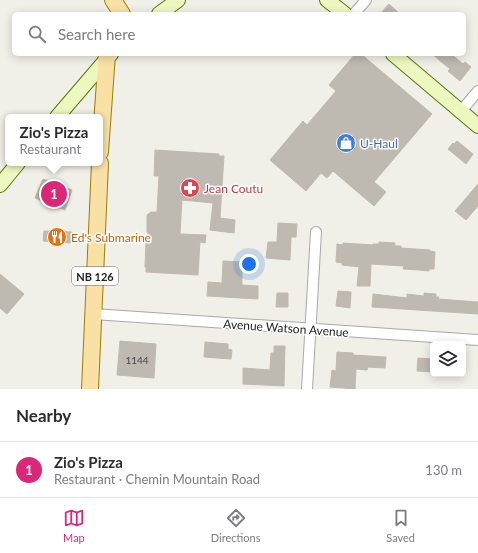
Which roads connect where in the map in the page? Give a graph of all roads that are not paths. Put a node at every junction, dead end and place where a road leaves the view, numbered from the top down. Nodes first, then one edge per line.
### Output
1 (109, 0) edge
2 (113, 0) edge
3 (178, 0) edge
4 (327, 0) edge
5 (366, 0) edge
6 (109, 12) edge
7 (121, 12) edge
8 (162, 12) edge
9 (342, 12) edge
10 (356, 12) edge
11 (107, 56) edge
12 (108, 56) edge
13 (395, 56) edge
14 (478, 91) edge
15 (461, 111) junction
16 (59, 114) edge
17 (103, 116) edge
18 (478, 126) edge
19 (16, 166) edge
20 (100, 166) edge
21 (0, 185) edge
22 (316, 232) dead end
23 (93, 314) junction
24 (310, 330) junction
25 (478, 340) edge
26 (90, 389) edge
27 (307, 389) edge

1 - 6 main road
2 - 7 main road
3 - 8 street
4 - 9 street
5 - 10 street
11 - 16 street
12 - 17 main road
13 - 15 street
14 - 15 street
15 - 18 street
19 - 21 street
20 - 23 main road, NB 126
22 - 24 street
23 - 24 street, Avenue Watson Avenue
23 - 26 main road, NB 126
24 - 25 street, Avenue Watson Avenue
24 - 27 street

